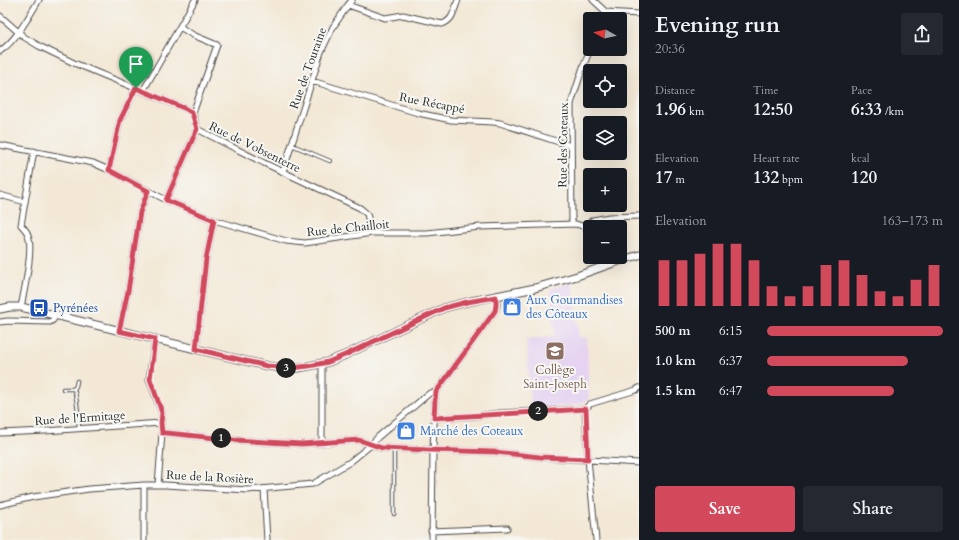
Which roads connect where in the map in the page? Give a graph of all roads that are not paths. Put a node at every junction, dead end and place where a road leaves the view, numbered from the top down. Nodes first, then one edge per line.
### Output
1 (39, 0) edge
2 (195, 0) edge
3 (352, 0) edge
4 (458, 0) edge
5 (593, 0) edge
6 (348, 5) junction
7 (606, 12) edge
8 (627, 13) edge
9 (639, 14) edge
10 (0, 16) edge
11 (180, 27) junction
12 (19, 32) junction
13 (0, 51) edge
14 (587, 56) edge
15 (312, 82) junction
16 (136, 88) junction
17 (143, 91) junction
18 (192, 113) junction
19 (197, 129) junction
20 (0, 145) edge
21 (292, 145) junction
22 (571, 146) junction
23 (34, 151) junction
24 (330, 161) dead end
25 (109, 170) junction
26 (283, 172) junction
27 (148, 191) junction
28 (0, 195) edge
29 (166, 200) junction
30 (25, 202) junction
31 (639, 216) edge
32 (214, 220) junction
33 (593, 220) edge
34 (572, 224) junction
35 (583, 226) edge
36 (372, 233) junction
37 (639, 255) edge
38 (627, 257) edge
39 (603, 264) edge
40 (496, 297) junction
41 (21, 307) junction
42 (0, 309) edge
43 (55, 315) junction
44 (0, 322) edge
45 (119, 331) junction
46 (155, 339) junction
47 (196, 349) junction
48 (322, 363) junction
49 (77, 381) dead end
50 (639, 388) edge
51 (63, 389) dead end
52 (74, 389) junction
53 (436, 392) junction
54 (586, 409) junction
55 (434, 418) junction
56 (161, 423) junction
57 (79, 429) junction
58 (0, 433) edge
59 (162, 433) junction
60 (322, 443) junction
61 (371, 445) junction
62 (394, 449) junction
63 (433, 450) junction
64 (588, 459) junction
65 (639, 463) edge
66 (144, 485) junction
67 (158, 485) junction
68 (264, 489) junction
69 (0, 505) edge
70 (394, 514) dead end
71 (507, 528) dead end
72 (432, 531) junction
73 (144, 540) edge
74 (267, 540) edge
75 (432, 540) edge
76 (596, 540) edge

1 - 12 street
2 - 11 street
3 - 6 street, Rue de Touraine
4 - 6 street
5 - 7 street
6 - 15 street, Rue de Touraine
8 - 9 street
10 - 12 street
11 - 17 street
11 - 18 street
12 - 13 street
12 - 16 street
14 - 22 street, Rue des Coteaux
15 - 21 street, Rue de Touraine
15 - 22 street, Rue Récappé
16 - 17 street
16 - 25 street
17 - 18 street
18 - 19 street, Rue de Vobsenterre
19 - 26 street, Rue de Vobsenterre
19 - 29 street
20 - 23 street, Rue de Chailloit
21 - 24 lane
21 - 26 street, Rue de Touraine
22 - 34 street, Rue des Coteaux
23 - 25 street, Rue de Chailloit
23 - 30 street
25 - 27 street, Rue de Chailloit
26 - 36 street, Rue de Vobsenterre
27 - 29 street, Rue de Chailloit
27 - 45 street
28 - 30 street
29 - 32 street, Rue de Chailloit
30 - 41 street
31 - 33 street
32 - 36 street, Rue de Chailloit
32 - 47 street
34 - 35 street
34 - 36 street, Rue de Chailloit
37 - 38 street
39 - 40 street
40 - 48 street
40 - 53 street
41 - 42 street
41 - 43 street
43 - 44 street
43 - 45 street
45 - 46 street
46 - 47 street
46 - 56 street
47 - 48 street
48 - 60 street
49 - 52 lane
50 - 54 street
51 - 52 lane
52 - 57 lane
53 - 55 street
53 - 61 street, Rue de la Rosière
54 - 55 street
54 - 64 street
55 - 63 street
56 - 57 street, Rue de l'Ermitage
56 - 59 street
57 - 58 street, Rue de l'Ermitage
59 - 60 street
59 - 67 street
60 - 61 street
61 - 62 street
61 - 68 street, Rue de la Rosière
62 - 63 street
62 - 70 lane
63 - 64 street
63 - 72 street
64 - 65 street
64 - 76 street
66 - 67 street, Rue de la Rosière
66 - 69 street, Rue de la Rosière
66 - 73 street
67 - 68 street, Rue de la Rosière
68 - 74 street
71 - 72 street
72 - 75 street

